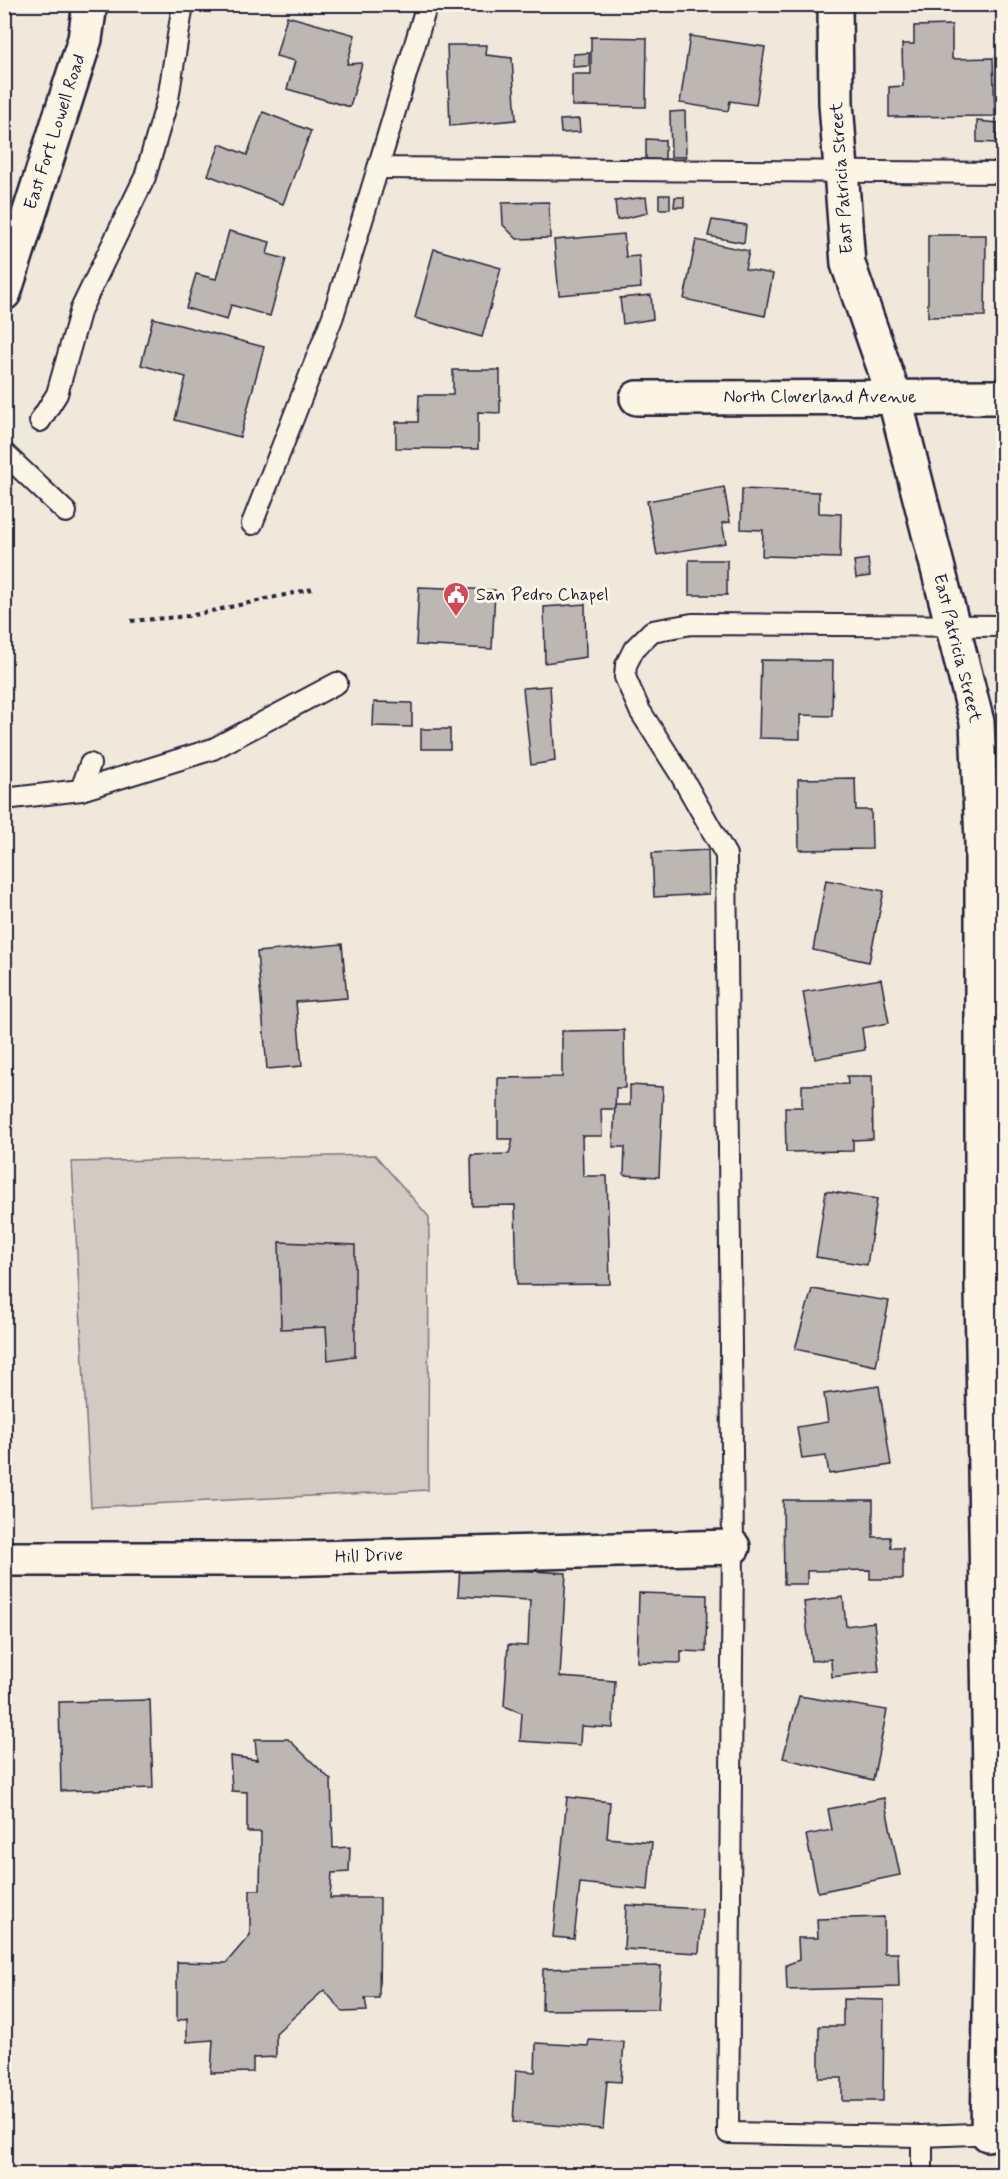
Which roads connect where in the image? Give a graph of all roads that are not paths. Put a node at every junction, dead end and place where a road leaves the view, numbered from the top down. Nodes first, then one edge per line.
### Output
1 (90, 4) edge
2 (183, 4) edge
3 (427, 4) edge
4 (835, 4) edge
5 (378, 168) junction
6 (841, 171) junction
7 (1004, 173) edge
8 (4, 293) edge
9 (894, 396) junction
10 (1004, 396) edge
11 (637, 398) dead end
12 (40, 421) dead end
13 (4, 453) edge
14 (66, 512) dead end
15 (252, 524) dead end
16 (952, 626) junction
17 (1004, 626) edge
18 (337, 683) dead end
19 (90, 764) dead end
20 (81, 790) junction
21 (4, 799) edge
22 (993, 842) edge
23 (993, 1068) edge
24 (993, 1288) edge
25 (995, 1510) edge
26 (733, 1547) junction
27 (4, 1559) edge
28 (998, 1897) edge
29 (996, 2133) edge
30 (922, 2136) junction
31 (922, 2175) edge

1 - 8 street, East Fort Lowell Road
2 - 12 lane
3 - 5 lane
4 - 6 street, East Patricia Street
5 - 6 lane
5 - 15 lane
6 - 7 lane
6 - 9 street, East Patricia Street
9 - 10 street, North Cloverland Avenue
9 - 11 street, North Cloverland Avenue
9 - 16 street, East Patricia Street
13 - 14 lane
16 - 17 lane
16 - 22 street, East Patricia Street
16 - 26 lane
18 - 20 lane
19 - 20 lane
20 - 21 lane
22 - 23 street, East Patricia Street
23 - 24 street, East Patricia Street
24 - 25 street, East Patricia Street
25 - 28 street, East Patricia Street
26 - 27 street, Hill Drive
26 - 30 lane
28 - 29 street, East Patricia Street
29 - 30 lane
30 - 31 lane

